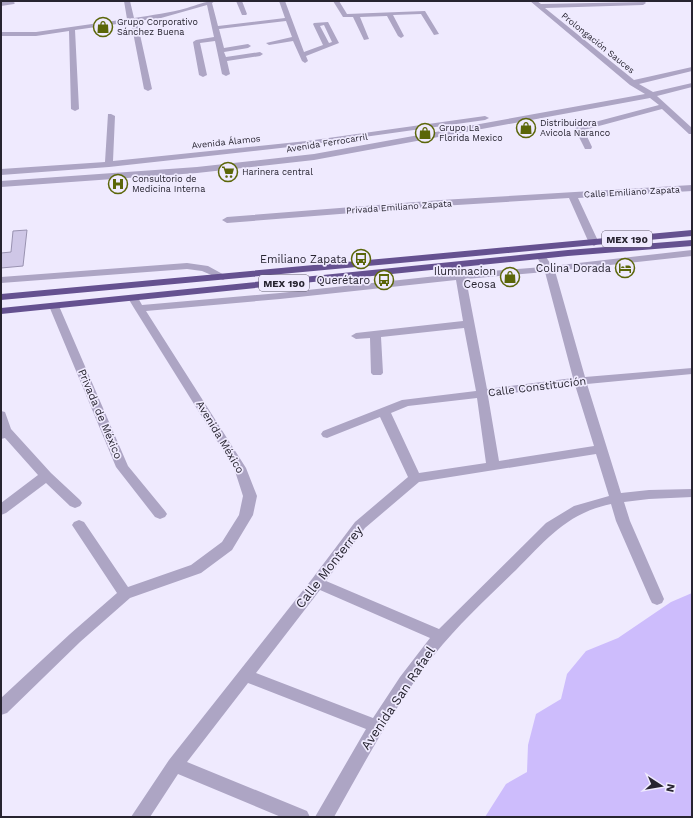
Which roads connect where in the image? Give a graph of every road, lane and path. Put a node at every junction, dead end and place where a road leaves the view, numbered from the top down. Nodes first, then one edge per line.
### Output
1 (127, 1) edge
2 (239, 1) edge
3 (282, 1) edge
4 (336, 1) edge
5 (210, 2) edge
6 (12, 3) dead end
7 (536, 3) edge
8 (643, 3) dead end
9 (1, 4) edge
10 (244, 14) dead end
11 (389, 14) junction
12 (356, 16) junction
13 (289, 19) junction
14 (133, 20) junction
15 (72, 28) junction
16 (215, 28) junction
17 (1, 34) edge
18 (436, 34) dead end
19 (400, 36) dead end
20 (296, 38) junction
21 (217, 39) junction
22 (366, 39) dead end
23 (269, 43) dead end
24 (248, 46) dead end
25 (327, 46) dead end
26 (220, 50) junction
27 (260, 54) dead end
28 (222, 60) junction
29 (692, 69) edge
30 (226, 74) dead end
31 (204, 75) dead end
32 (633, 82) junction
33 (692, 85) edge
34 (148, 89) dead end
35 (652, 95) junction
36 (664, 106) junction
37 (75, 109) dead end
38 (110, 116) dead end
39 (508, 122) junction
40 (692, 132) edge
41 (588, 147) dead end
42 (193, 155) junction
43 (109, 164) junction
44 (197, 170) junction
45 (1, 172) edge
46 (1, 184) edge
47 (692, 188) edge
48 (572, 195) junction
49 (227, 220) dead end
50 (692, 233) edge
51 (594, 242) junction
52 (692, 243) edge
53 (692, 253) edge
54 (541, 256) junction
55 (549, 269) junction
56 (460, 271) junction
57 (223, 277) junction
58 (1, 280) edge
59 (1, 298) edge
60 (136, 303) junction
61 (54, 306) junction
62 (1, 311) edge
63 (469, 324) junction
64 (375, 334) junction
65 (356, 336) dead end
66 (692, 371) edge
67 (377, 373) dead end
68 (580, 381) junction
69 (482, 394) junction
70 (384, 412) junction
71 (1, 415) edge
72 (3, 432) edge
73 (327, 434) dead end
74 (600, 449) junction
75 (493, 466) junction
76 (46, 476) junction
77 (415, 478) junction
78 (692, 493) edge
79 (616, 498) junction
80 (75, 502) dead end
81 (1, 510) edge
82 (160, 514) dead end
83 (79, 525) dead end
84 (317, 583) junction
85 (125, 594) junction
86 (657, 599) dead end
87 (441, 636) junction
88 (245, 675) junction
89 (1, 708) edge
90 (376, 726) junction
91 (175, 764) junction
92 (140, 817) edge
93 (301, 817) edge
94 (324, 817) edge

1 - 14 street
2 - 10 street
3 - 13 street
4 - 12 street
5 - 14 street
5 - 16 street
6 - 9 street
7 - 8 street
7 - 32 street, Prolongación Sauces
11 - 12 street
11 - 18 street
11 - 19 street
12 - 22 street
13 - 16 street
13 - 20 street
14 - 15 street
14 - 34 street
15 - 17 street
15 - 37 street
16 - 21 street
20 - 23 street
20 - 25 street
21 - 26 street
21 - 31 street
24 - 26 street
26 - 28 street
27 - 28 street
28 - 30 street
29 - 32 street
32 - 35 street, Prolongación Sauces
33 - 35 street, Avenida Ferrocarril
35 - 36 street, Prolongación Sauces
35 - 39 street, Avenida Ferrocarril
36 - 40 street, Prolongación Sauces
36 - 41 street
38 - 43 street
39 - 42 street, Avenida Álamos
39 - 44 street, Avenida Ferrocarril
42 - 43 street, Avenida Álamos
42 - 44 street
43 - 45 street, Avenida Álamos
44 - 46 street, Avenida Ferrocarril
47 - 48 street, Calle Emiliano Zapata
48 - 49 street, Privada Emiliano Zapata
48 - 51 street
50 - 51 highway, MEX 190
51 - 57 highway, MEX 190
52 - 54 highway, MEX 190
53 - 55 street
54 - 55 street
54 - 56 highway, MEX 190
55 - 56 street
55 - 68 street
56 - 60 highway, MEX 190
56 - 63 street
57 - 58 street
57 - 59 highway, MEX 190
60 - 61 highway, MEX 190
60 - 85 street, Avenida México
61 - 62 highway, MEX 190
61 - 82 street, Privada de México
63 - 64 street
63 - 69 street
64 - 65 street
64 - 67 street
66 - 68 street, Calle Constitución
68 - 69 street, Calle Constitución
68 - 74 street
69 - 70 street, Calle Constitución
69 - 75 street
70 - 73 street, Calle Constitución
70 - 77 street
71 - 72 street
72 - 76 street
74 - 75 street
74 - 79 street
75 - 77 street
76 - 80 street
76 - 81 street
77 - 84 street, Calle Monterrey
78 - 79 street, Avenida San Rafael
79 - 86 street
79 - 87 street, Avenida San Rafael
83 - 85 street
84 - 87 street
84 - 88 street, Calle Monterrey
85 - 89 street, Avenida México
87 - 90 street, Avenida San Rafael
88 - 90 street
88 - 91 street, Calle Monterrey
90 - 94 street, Avenida San Rafael
91 - 92 street, Calle Monterrey
91 - 93 street

